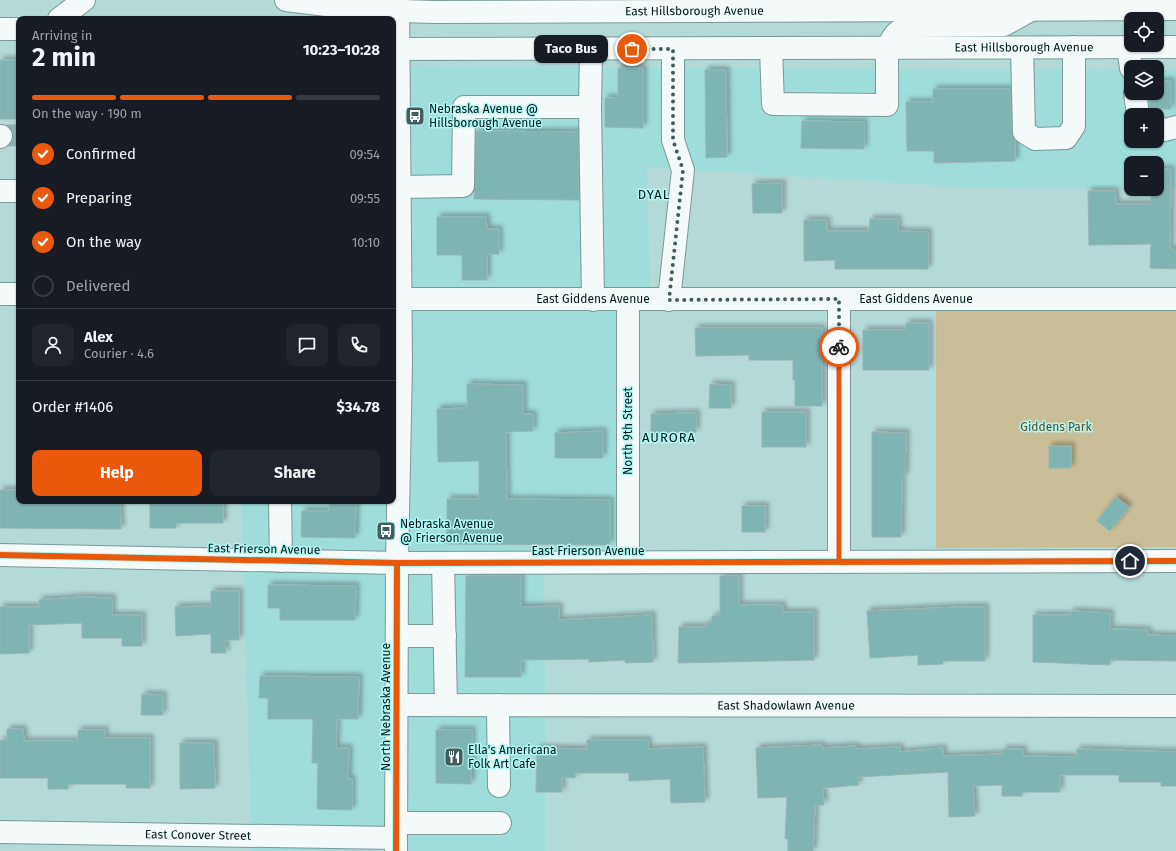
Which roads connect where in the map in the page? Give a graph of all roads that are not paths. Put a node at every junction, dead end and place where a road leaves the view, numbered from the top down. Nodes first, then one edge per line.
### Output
1 (84, 0) edge
2 (286, 0) edge
3 (1092, 4) edge
4 (593, 5) edge
5 (656, 5) edge
6 (727, 5) edge
7 (938, 5) edge
8 (398, 6) edge
9 (472, 6) edge
10 (1032, 9) junction
11 (1176, 9) edge
12 (63, 16) edge
13 (0, 29) edge
14 (16, 29) edge
15 (1074, 47) junction
16 (1176, 47) edge
17 (1022, 48) junction
18 (396, 49) edge
19 (591, 49) junction
20 (673, 49) junction
21 (772, 49) junction
22 (887, 49) junction
23 (1129, 57) edge
24 (396, 99) edge
25 (590, 106) junction
26 (1176, 127) edge
27 (1164, 130) edge
28 (400, 187) junction
29 (0, 191) edge
30 (16, 191) edge
31 (0, 294) edge
32 (16, 294) edge
33 (397, 299) edge
34 (839, 299) junction
35 (1176, 299) edge
36 (593, 300) junction
37 (628, 300) junction
38 (669, 300) junction
39 (396, 495) edge
40 (280, 504) edge
41 (0, 556) edge
42 (281, 561) junction
43 (1176, 561) edge
44 (628, 562) junction
45 (839, 562) junction
46 (397, 563) junction
47 (443, 563) junction
48 (397, 636) junction
49 (445, 636) junction
50 (397, 705) junction
51 (446, 705) junction
52 (498, 705) junction
53 (1176, 706) edge
54 (499, 786) dead end
55 (500, 823) dead end
56 (0, 832) edge
57 (396, 837) edge
58 (255, 844) edge

1 - 12 main road
2 - 8 main road, East Hillsborough Avenue
3 - 10 main road, East Hillsborough Avenue
3 - 11 main road, East Hillsborough Avenue
4 - 5 main road, East Hillsborough Avenue
4 - 9 main road, East Hillsborough Avenue
5 - 6 main road, East Hillsborough Avenue
6 - 7 main road, East Hillsborough Avenue
7 - 10 main road, East Hillsborough Avenue
8 - 9 main road, East Hillsborough Avenue
8 - 18 main road, North Nebraska Avenue
10 - 22 main road
13 - 14 main road
15 - 17 main road, East Hillsborough Avenue
15 - 17 main road
15 - 23 main road, East Hillsborough Avenue
16 - 23 main road, East Hillsborough Avenue
17 - 22 main road, East Hillsborough Avenue
18 - 19 main road, East Hillsborough Avenue
18 - 24 main road, North Nebraska Avenue
19 - 20 main road, East Hillsborough Avenue
19 - 25 main road
20 - 21 main road, East Hillsborough Avenue
20 - 38 main road
21 - 22 main road, East Hillsborough Avenue
21 - 22 main road
24 - 28 main road, North Nebraska Avenue
25 - 28 main road
25 - 36 main road
26 - 27 main road
28 - 33 main road, North Nebraska Avenue
29 - 30 main road
31 - 32 main road
33 - 36 main road, East Giddens Avenue
33 - 39 main road, North Nebraska Avenue
34 - 35 main road, East Giddens Avenue
34 - 38 main road, East Giddens Avenue
34 - 45 main road
36 - 37 main road, East Giddens Avenue
37 - 38 main road, East Giddens Avenue
37 - 44 main road, North 9th Street
39 - 46 main road, North Nebraska Avenue
40 - 42 main road
41 - 42 main road, East Frierson Avenue
42 - 46 main road, East Frierson Avenue
43 - 45 main road, East Frierson Avenue
44 - 45 main road, East Frierson Avenue
44 - 47 main road, East Frierson Avenue
46 - 47 main road, East Frierson Avenue
46 - 48 main road, North Nebraska Avenue
47 - 49 main road
48 - 49 main road
48 - 50 main road, North Nebraska Avenue
49 - 51 main road
50 - 51 main road, East Shadowlawn Avenue
50 - 57 main road, North Nebraska Avenue
51 - 52 main road, East Shadowlawn Avenue
52 - 53 main road, East Shadowlawn Avenue
52 - 54 main road
55 - 57 main road, East Conover Street
56 - 58 main road, East Conover Street
57 - 58 main road, East Conover Street

